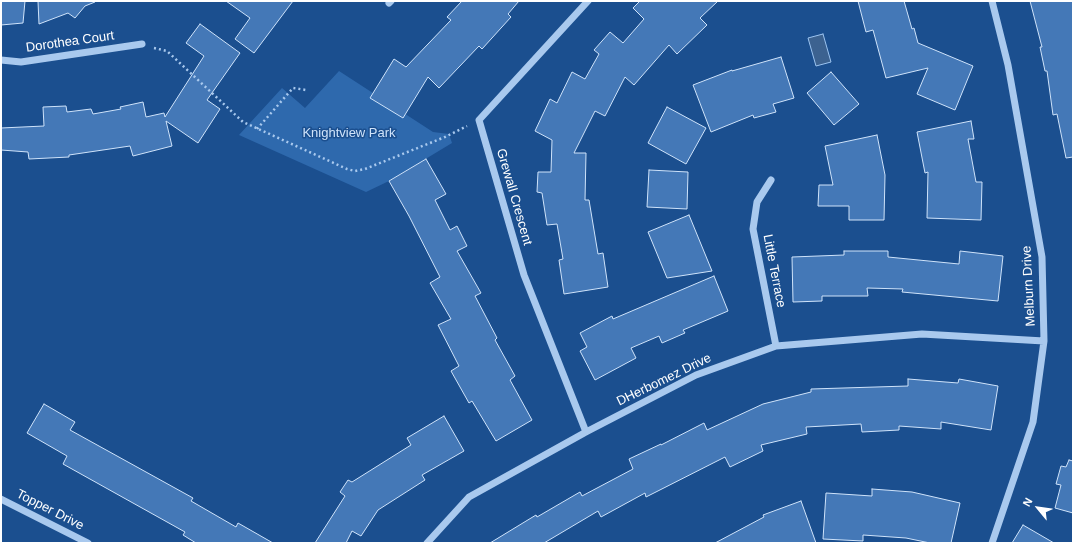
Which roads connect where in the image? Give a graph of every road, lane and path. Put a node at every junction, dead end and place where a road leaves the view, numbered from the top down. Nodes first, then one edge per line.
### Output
1 (588, 1) edge
2 (992, 1) edge
3 (142, 44) joint
4 (1, 60) edge
5 (306, 90) dead end
6 (478, 120) junction
7 (257, 129) junction
8 (771, 180) dead end
9 (1044, 341) junction
10 (776, 346) junction
11 (586, 432) junction
12 (1, 499) edge
13 (88, 543) edge
14 (427, 543) edge
15 (992, 543) edge

1 - 6 street
2 - 9 street, Melburn Drive
3 - 4 street, Dorothea Court
3 - 7 path
5 - 7 path
6 - 7 path
6 - 11 street, Grewall Crescent
8 - 10 street, Little Terrace
9 - 10 street, DHerbomez Drive
9 - 15 street, Melburn Drive
10 - 11 street, DHerbomez Drive
11 - 14 street, DHerbomez Drive
12 - 13 street, Topper Drive

